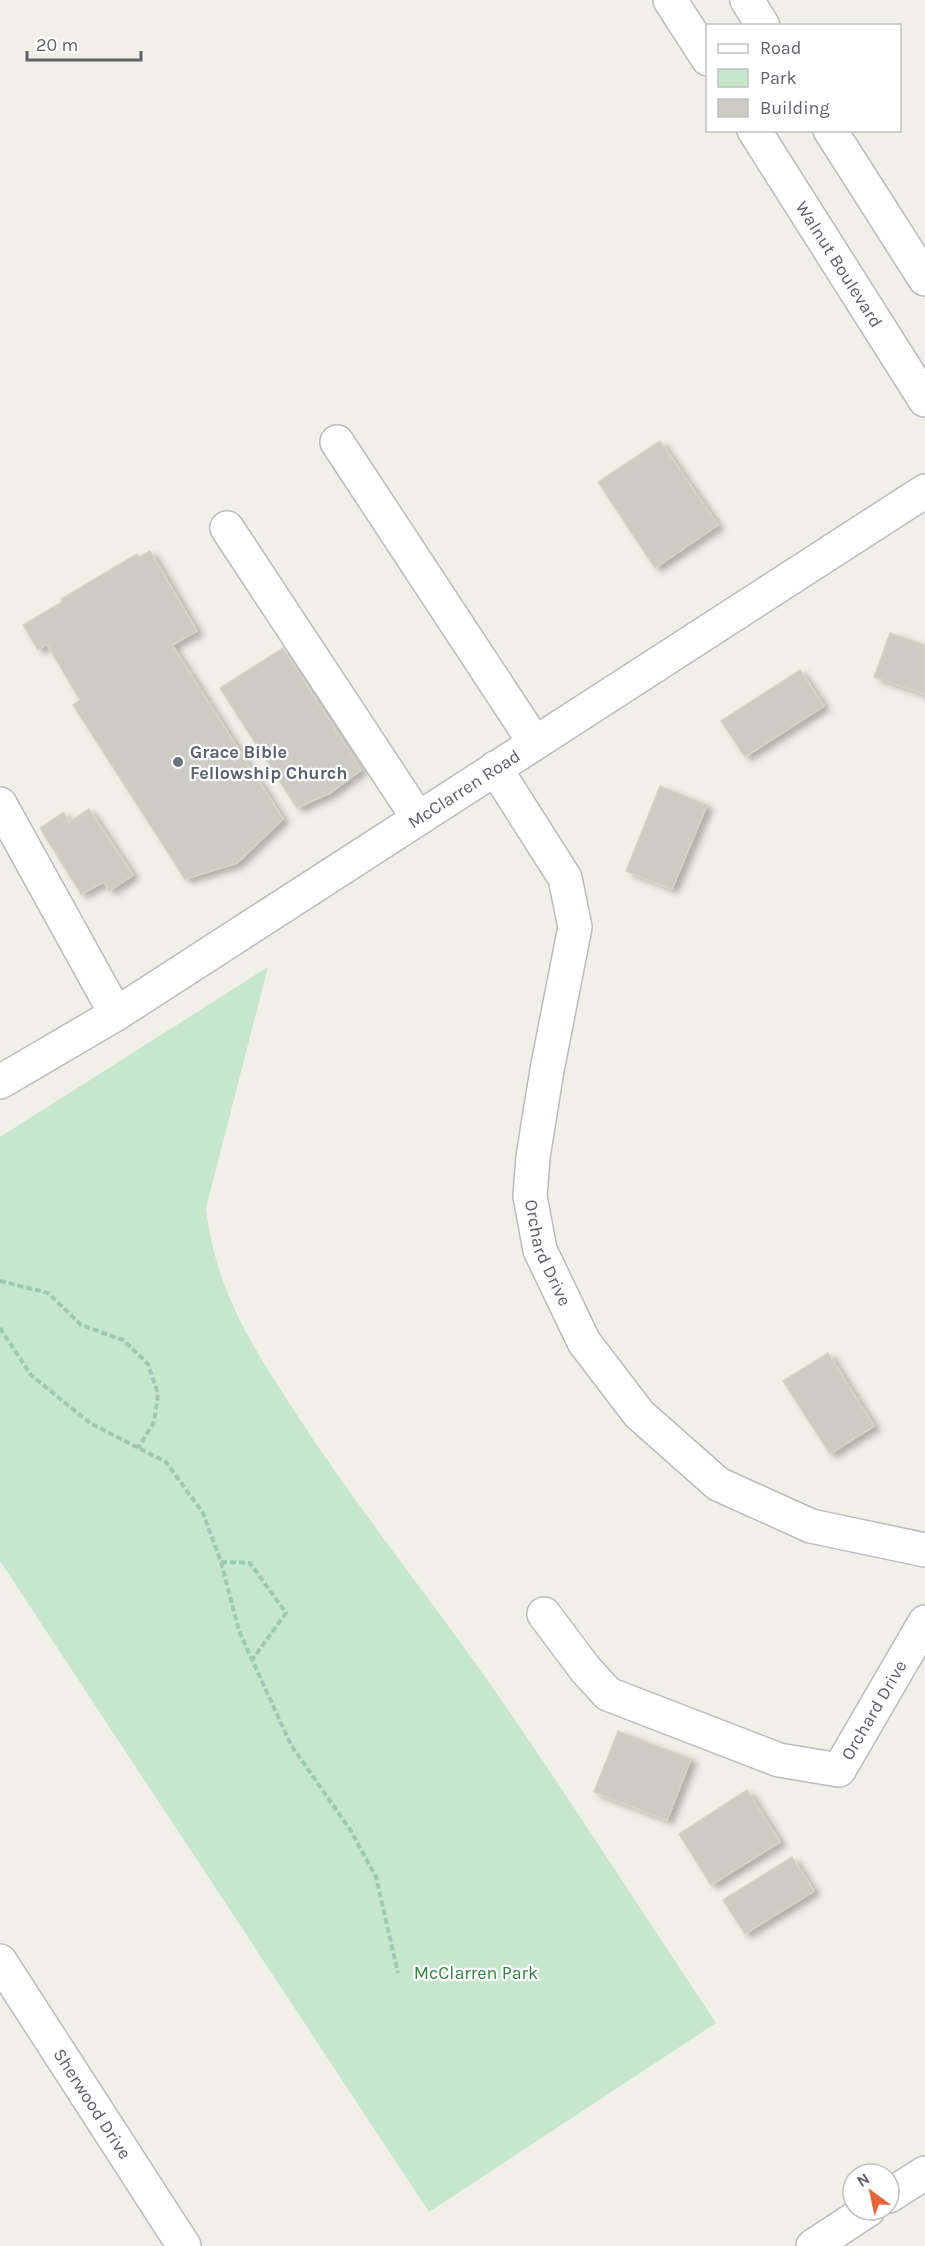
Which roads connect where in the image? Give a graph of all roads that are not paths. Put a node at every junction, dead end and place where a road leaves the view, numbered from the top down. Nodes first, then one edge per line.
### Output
1 (670, 0) edge
2 (747, 0) edge
3 (762, 24) edge
4 (706, 56) edge
5 (754, 132) edge
6 (831, 132) edge
7 (925, 279) edge
8 (925, 400) edge
9 (337, 442) dead end
10 (925, 491) edge
11 (227, 528) dead end
12 (535, 742) junction
13 (495, 768) junction
14 (0, 804) edge
15 (418, 818) junction
16 (116, 1014) junction
17 (0, 1082) edge
18 (925, 1550) edge
19 (544, 1614) dead end
20 (925, 1622) edge
21 (0, 1961) edge
22 (925, 2173) edge
23 (901, 2188) edge
24 (850, 2222) edge
25 (184, 2246) edge
26 (813, 2246) edge

1 - 4 street
2 - 3 street
5 - 8 street, Walnut Boulevard
6 - 7 street
9 - 12 street
10 - 12 street, McClarren Road
11 - 15 street
12 - 13 street, McClarren Road
13 - 15 street, McClarren Road
13 - 18 street, Orchard Drive
14 - 16 street
15 - 16 street, McClarren Road
16 - 17 street, McClarren Road
19 - 20 street, Orchard Drive
21 - 25 street, Sherwood Drive
22 - 23 street
24 - 26 street

